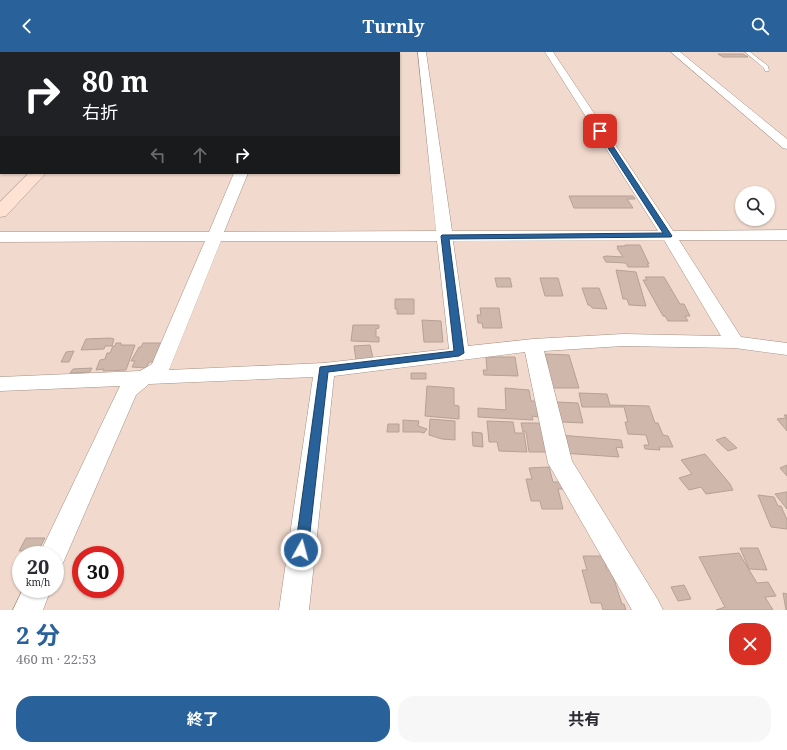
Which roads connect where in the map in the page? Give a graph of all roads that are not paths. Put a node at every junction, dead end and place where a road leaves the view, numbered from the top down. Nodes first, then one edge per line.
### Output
1 (0, 52) edge
2 (28, 52) edge
3 (155, 52) edge
4 (291, 52) edge
5 (369, 52) edge
6 (422, 52) edge
7 (549, 52) edge
8 (675, 52) edge
9 (747, 52) edge
10 (768, 70) dead end
11 (787, 145) edge
12 (37, 174) edge
13 (241, 174) edge
14 (0, 212) edge
15 (214, 236) junction
16 (445, 236) junction
17 (669, 236) junction
18 (787, 236) edge
19 (0, 237) edge
20 (735, 342) junction
21 (533, 345) junction
22 (787, 349) edge
23 (459, 353) junction
24 (324, 370) junction
25 (144, 378) junction
26 (0, 384) edge
27 (57, 546) edge
28 (33, 598) edge
29 (28, 610) edge
30 (294, 610) edge
31 (648, 610) edge

1 - 2 street
2 - 3 street
3 - 4 street
4 - 5 street
6 - 16 street
7 - 17 street
8 - 11 street
9 - 10 lane
12 - 14 street
13 - 15 street
15 - 16 street
15 - 19 street
15 - 25 street
16 - 17 street
16 - 23 street
17 - 18 street
17 - 20 street
20 - 21 street
20 - 22 street
21 - 23 street
21 - 31 street
23 - 24 street
24 - 25 street
24 - 30 street
25 - 26 street
25 - 27 street
28 - 29 street

